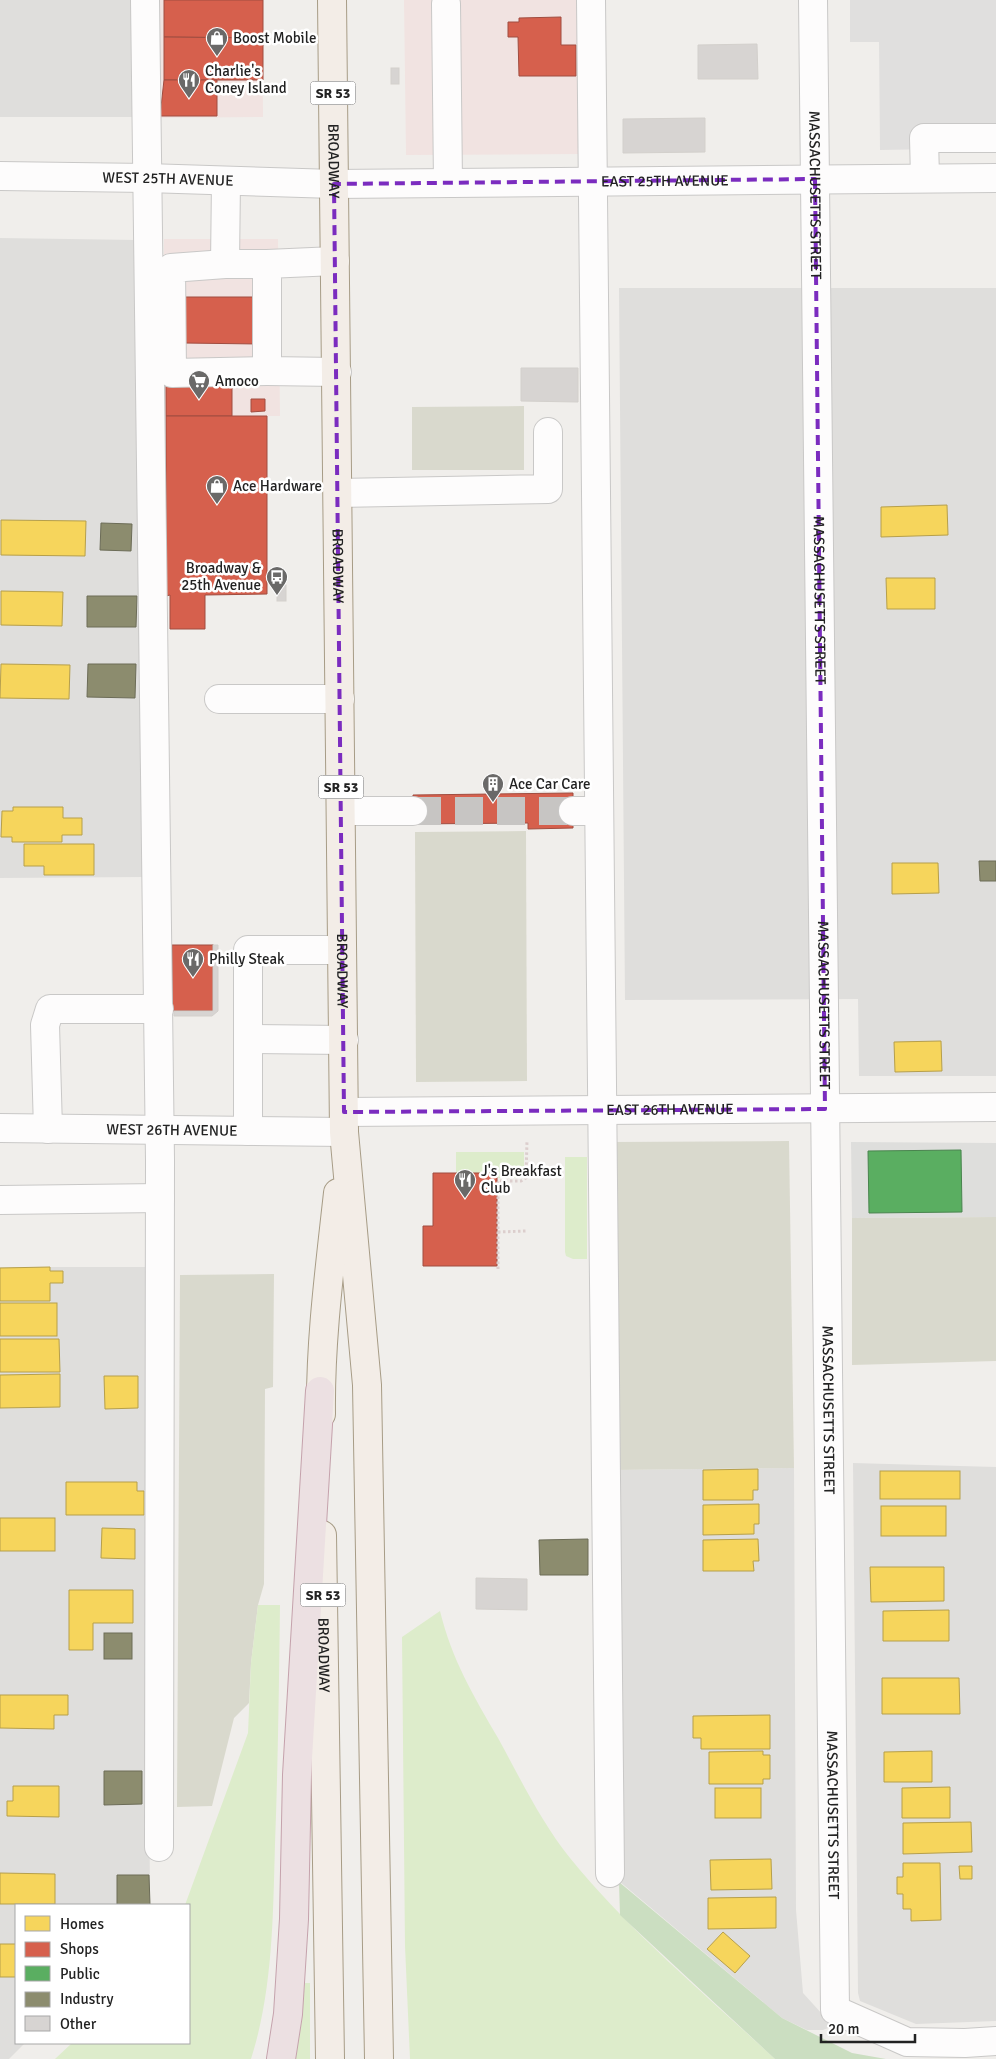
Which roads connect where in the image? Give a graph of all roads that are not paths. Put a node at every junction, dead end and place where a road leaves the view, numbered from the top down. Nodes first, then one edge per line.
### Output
1 (145, 0) edge
2 (332, 0) edge
3 (590, 0) edge
4 (814, 0) edge
5 (446, 4) dead end
6 (996, 138) edge
7 (0, 176) edge
8 (147, 178) junction
9 (925, 178) junction
10 (996, 178) edge
11 (226, 180) junction
12 (816, 180) junction
13 (592, 182) junction
14 (448, 183) junction
15 (334, 184) junction
16 (335, 261) junction
17 (224, 264) junction
18 (266, 264) junction
19 (266, 371) junction
20 (337, 372) junction
21 (548, 432) dead end
22 (338, 493) junction
23 (219, 700) dead end
24 (340, 700) junction
25 (341, 812) junction
26 (413, 812) tunnel mouth
27 (572, 812) tunnel mouth
28 (599, 812) junction
29 (342, 950) junction
30 (159, 1009) junction
31 (248, 1039) junction
32 (344, 1040) junction
33 (996, 1107) edge
34 (825, 1108) junction
35 (602, 1110) junction
36 (344, 1122) junction
37 (0, 1128) edge
38 (48, 1129) junction
39 (160, 1130) junction
40 (248, 1131) junction
41 (160, 1198) junction
42 (0, 1200) edge
43 (320, 1390) junction
44 (159, 1847) dead end
45 (610, 1873) dead end
46 (996, 2041) edge
47 (281, 2059) edge
48 (330, 2059) edge
49 (378, 2059) edge

1 - 8 street
2 - 15 main road, BROADWAY / SR 53
3 - 13 street
4 - 12 street, MASSACHUSETTS STREET
5 - 14 street
6 - 9 street
7 - 8 street, WEST 25TH AVENUE
8 - 11 street, WEST 25TH AVENUE
8 - 30 street
9 - 10 street, EAST 25TH AVENUE
9 - 12 street, EAST 25TH AVENUE
11 - 15 street, WEST 25TH AVENUE
11 - 17 street
12 - 13 street, EAST 25TH AVENUE
12 - 34 street, MASSACHUSETTS STREET
13 - 14 street, EAST 25TH AVENUE
13 - 28 street
14 - 15 street, EAST 25TH AVENUE
15 - 16 main road, BROADWAY / SR 53
16 - 18 street
16 - 20 main road, BROADWAY / SR 53
17 - 18 street
17 - 19 street
18 - 19 street
19 - 20 street
20 - 22 main road, BROADWAY / SR 53
21 - 22 street
22 - 24 main road, BROADWAY / SR 53
23 - 24 street
24 - 25 main road, BROADWAY / SR 53
25 - 26 street
25 - 29 main road, BROADWAY / SR 53
27 - 28 street
28 - 35 street
29 - 31 street
29 - 32 main road, BROADWAY / SR 53
30 - 38 street
30 - 39 street
31 - 32 street
31 - 40 street
32 - 36 main road, BROADWAY / SR 53
33 - 34 street, EAST 26TH AVENUE
34 - 35 street, EAST 26TH AVENUE
34 - 46 street, MASSACHUSETTS STREET
35 - 36 street, EAST 26TH AVENUE
35 - 45 street
36 - 40 street, WEST 26TH AVENUE
36 - 43 main road, BROADWAY / SR 53
36 - 49 main road, BROADWAY / SR 53
37 - 38 street, WEST 26TH AVENUE
38 - 39 street, WEST 26TH AVENUE
39 - 40 street, WEST 26TH AVENUE
39 - 41 street
41 - 42 street
41 - 44 street
43 - 47 highway
43 - 48 main road, BROADWAY / SR 53

